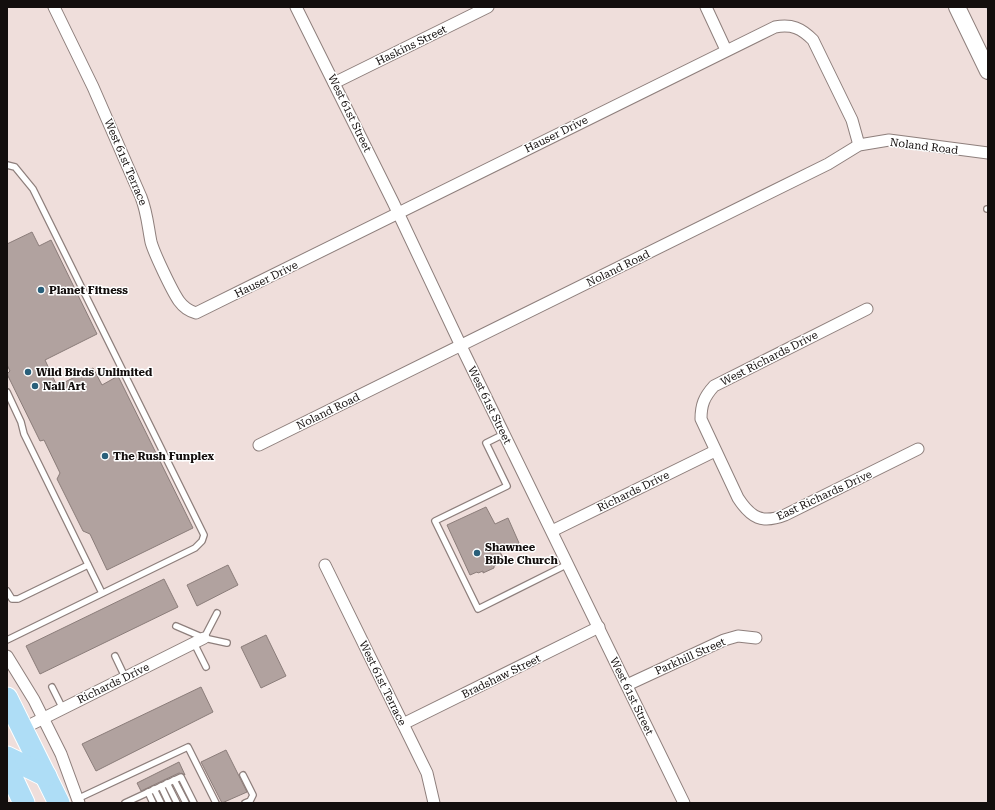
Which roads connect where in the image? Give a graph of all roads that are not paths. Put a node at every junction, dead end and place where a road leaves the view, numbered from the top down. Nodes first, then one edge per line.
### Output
1 (54, 7) edge
2 (296, 7) edge
3 (488, 7) edge
4 (706, 7) edge
5 (957, 7) edge
6 (726, 50) junction
7 (988, 71) edge
8 (334, 83) junction
9 (859, 145) junction
10 (988, 153) edge
11 (7, 165) edge
12 (398, 214) junction
13 (867, 309) dead end
14 (196, 313) joint
15 (461, 346) junction
16 (7, 392) edge
17 (504, 434) junction
18 (259, 445) dead end
19 (918, 449) dead end
20 (715, 451) junction
21 (552, 531) junction
22 (568, 564) junction
23 (88, 565) junction
24 (325, 565) dead end
25 (7, 591) edge
26 (102, 593) junction
27 (217, 613) dead end
28 (176, 626) dead end
29 (599, 627) junction
30 (756, 638) dead end
31 (7, 640) edge
32 (199, 641) junction
33 (227, 643) dead end
34 (7, 656) edge
35 (115, 656) dead end
36 (206, 667) dead end
37 (125, 677) junction
38 (627, 684) junction
39 (52, 687) dead end
40 (7, 698) edge
41 (63, 708) junction
42 (43, 718) junction
43 (403, 724) junction
44 (15, 726) edge
45 (7, 758) edge
46 (7, 768) edge
47 (243, 775) dead end
48 (46, 776) junction
49 (174, 780) junction
50 (167, 783) junction
51 (161, 786) junction
52 (154, 789) junction
53 (148, 792) junction
54 (136, 801) edge
55 (72, 802) edge
56 (24, 803) edge
57 (127, 803) edge
58 (153, 803) edge
59 (161, 803) edge
60 (170, 803) edge
61 (177, 803) edge
62 (186, 803) edge
63 (194, 803) edge
64 (216, 803) edge
65 (245, 803) edge
66 (434, 803) edge
67 (684, 803) edge

1 - 14 street, West 61st Terrace
2 - 8 street, West 61st Street
3 - 8 street, Haskins Street
4 - 6 street
5 - 7 main road
6 - 9 street, Hauser Drive
6 - 12 street, Hauser Drive
8 - 12 street, West 61st Street
9 - 10 street, Noland Road
9 - 15 street, Noland Road
11 - 26 lane
12 - 14 street, Hauser Drive
12 - 15 street, West 61st Street
13 - 20 street, West Richards Drive
15 - 17 street, West 61st Street
15 - 18 street, Noland Road
16 - 23 lane
17 - 21 street, West 61st Street
17 - 22 lane
19 - 20 street, East Richards Drive
20 - 21 street, Richards Drive
21 - 22 street, West 61st Street
22 - 29 street, West 61st Street
23 - 25 lane
23 - 26 lane
24 - 43 street, West 61st Terrace
26 - 31 lane
27 - 32 lane
28 - 32 lane
29 - 38 street, West 61st Street
29 - 43 street, Bradshaw Street
30 - 38 street, Parkhill Street
32 - 33 lane
32 - 36 lane
32 - 37 street, Richards Drive
34 - 42 street
35 - 37 lane
37 - 41 street, Richards Drive
38 - 67 street, West 61st Street
39 - 41 lane
40 - 44 highway
41 - 42 street, Richards Drive
42 - 44 street, Richards Drive
42 - 55 street
43 - 66 street, West 61st Terrace
44 - 48 highway
45 - 48 highway
46 - 56 highway
47 - 65 lane
48 - 55 highway
49 - 50 lane
49 - 62 lane
49 - 63 lane
50 - 51 lane
50 - 61 lane
51 - 52 lane
51 - 60 lane
52 - 53 lane
52 - 59 lane
53 - 54 lane
53 - 58 lane
54 - 57 lane
55 - 64 lane

